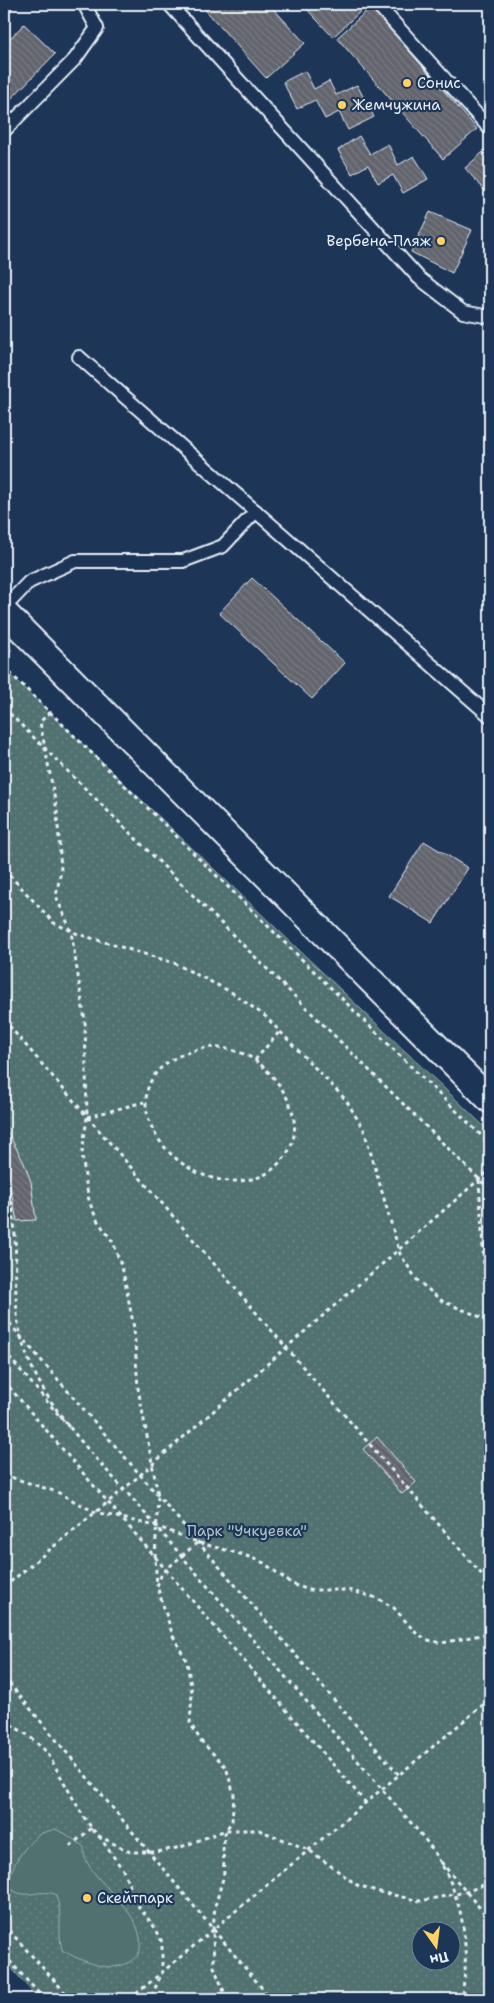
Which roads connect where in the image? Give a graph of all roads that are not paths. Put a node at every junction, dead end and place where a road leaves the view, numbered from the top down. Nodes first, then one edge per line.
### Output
1 (84, 4) edge
2 (169, 4) edge
3 (377, 4) edge
4 (490, 129) edge
5 (4, 130) edge
6 (463, 312) junction
7 (490, 317) edge
8 (490, 326) edge
9 (79, 357) dead end
10 (256, 511) junction
11 (4, 610) edge
12 (490, 716) edge
13 (490, 1100) edge

1 - 5 lane
2 - 6 lane
3 - 4 lane
6 - 7 lane
6 - 8 lane
9 - 10 lane
10 - 11 lane
10 - 12 lane
11 - 13 street

